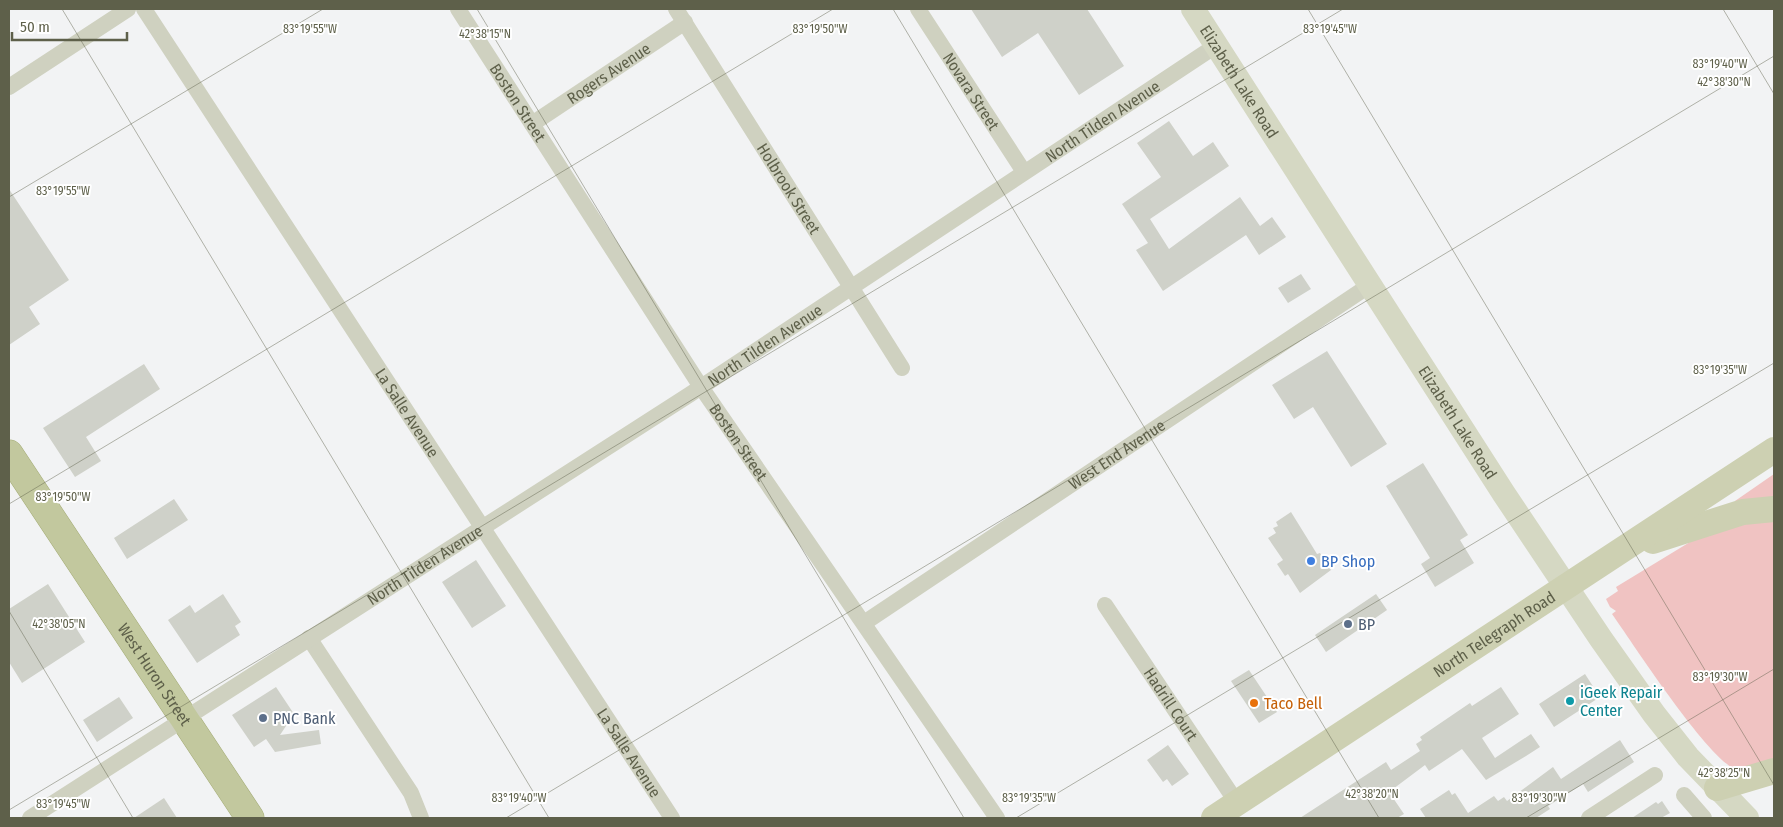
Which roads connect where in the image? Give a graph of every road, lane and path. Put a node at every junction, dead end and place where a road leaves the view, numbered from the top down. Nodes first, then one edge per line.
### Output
1 (128, 9) edge
2 (144, 9) edge
3 (458, 9) edge
4 (918, 9) edge
5 (1193, 9) edge
6 (681, 16) edge
7 (1217, 46) junction
8 (9, 87) edge
9 (532, 124) junction
10 (1024, 172) junction
11 (1370, 285) junction
12 (850, 288) junction
13 (902, 368) dead end
14 (701, 386) junction
15 (1774, 450) edge
16 (9, 454) edge
17 (1774, 509) edge
18 (483, 528) junction
19 (1622, 551) junction
20 (1566, 588) junction
21 (1105, 605) dead end
22 (864, 623) junction
23 (309, 638) junction
24 (184, 719) junction
25 (1774, 771) edge
26 (1655, 775) dead end
27 (1717, 788) junction
28 (1684, 795) dead end
29 (1237, 803) junction
30 (30, 818) edge
31 (250, 818) edge
32 (421, 818) edge
33 (672, 818) edge
34 (997, 818) edge
35 (1214, 818) edge
36 (1589, 818) edge
37 (1704, 818) edge
38 (1747, 818) edge

1 - 8 street
2 - 18 street, La Salle Avenue
3 - 9 street, Boston Street
4 - 10 street, Novara Street
5 - 7 main road, Elizabeth Lake Road
6 - 9 street, Rogers Avenue
6 - 12 street, Holbrook Street
7 - 10 street, North Tilden Avenue
7 - 11 main road, Elizabeth Lake Road
9 - 14 street, Boston Street
10 - 12 street, North Tilden Avenue
11 - 20 main road, Elizabeth Lake Road
11 - 22 street, West End Avenue
12 - 13 street, Holbrook Street
12 - 14 street, North Tilden Avenue
14 - 18 street, North Tilden Avenue
14 - 22 street, Boston Street
15 - 19 main road, North Telegraph Road
16 - 24 highway, West Huron Street
17 - 19 main road
18 - 23 street, North Tilden Avenue
18 - 33 street, La Salle Avenue
19 - 20 main road, North Telegraph Road
20 - 27 main road, Elizabeth Lake Road
20 - 29 main road, North Telegraph Road
21 - 29 street, Hadrill Court
22 - 34 street, Boston Street
23 - 24 street, North Tilden Avenue
23 - 32 street
24 - 30 street, North Tilden Avenue
24 - 31 highway, West Huron Street
25 - 27 main road
26 - 36 street
27 - 38 main road, Elizabeth Lake Road
28 - 37 street
29 - 35 main road, North Telegraph Road

